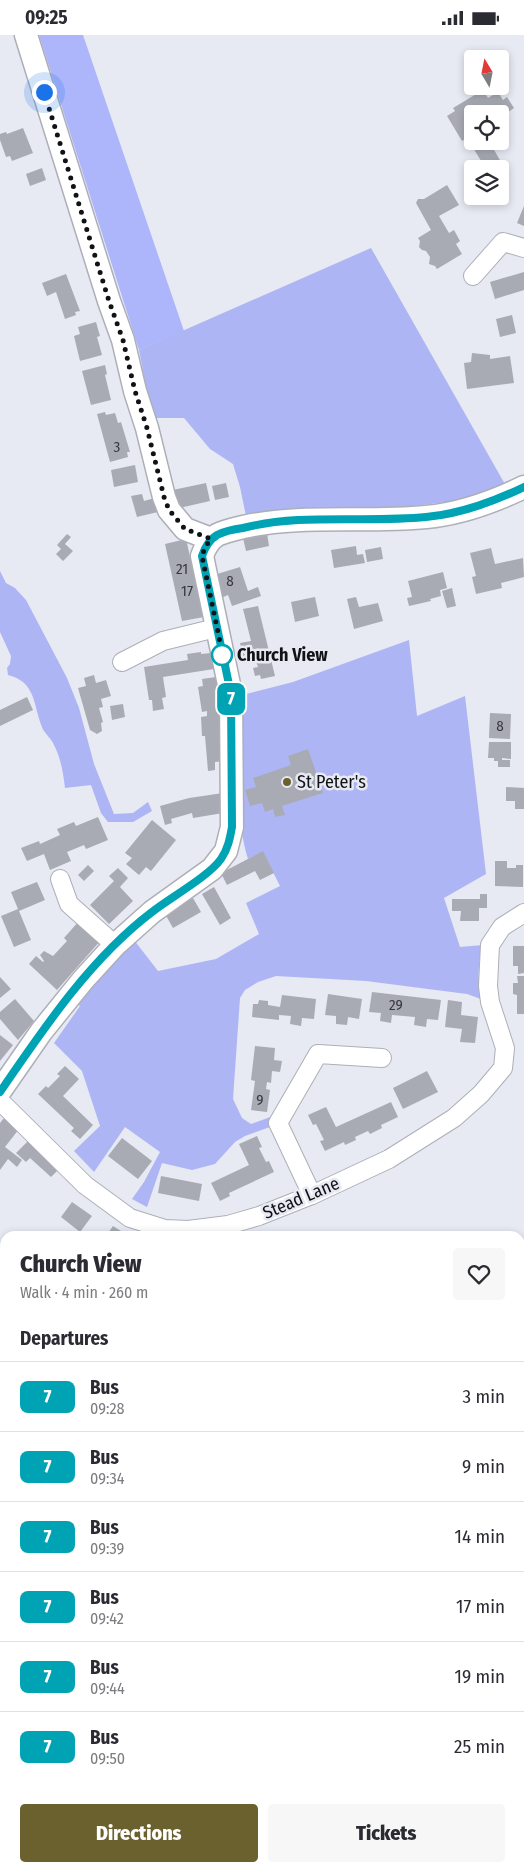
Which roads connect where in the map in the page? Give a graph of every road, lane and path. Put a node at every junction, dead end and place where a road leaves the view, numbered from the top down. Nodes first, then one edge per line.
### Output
1 (26, 35) edge
2 (524, 248) edge
3 (473, 276) dead end
4 (524, 487) edge
5 (211, 539) junction
6 (216, 628) junction
7 (122, 662) dead end
8 (60, 879) dead end
9 (524, 913) edge
10 (115, 945) junction
11 (382, 1058) dead end
12 (0, 1091) edge
13 (0, 1101) edge
14 (312, 1195) junction
15 (160, 1231) edge
16 (180, 1231) edge
17 (229, 1231) edge

1 - 5 street
2 - 3 street
4 - 5 street
5 - 6 street
6 - 7 street
6 - 10 street
8 - 10 street
9 - 14 street, Stead Lane
10 - 12 street
11 - 14 street
13 - 15 street, Stead Lane
14 - 17 street, Stead Lane
16 - 17 street, Stead Lane

